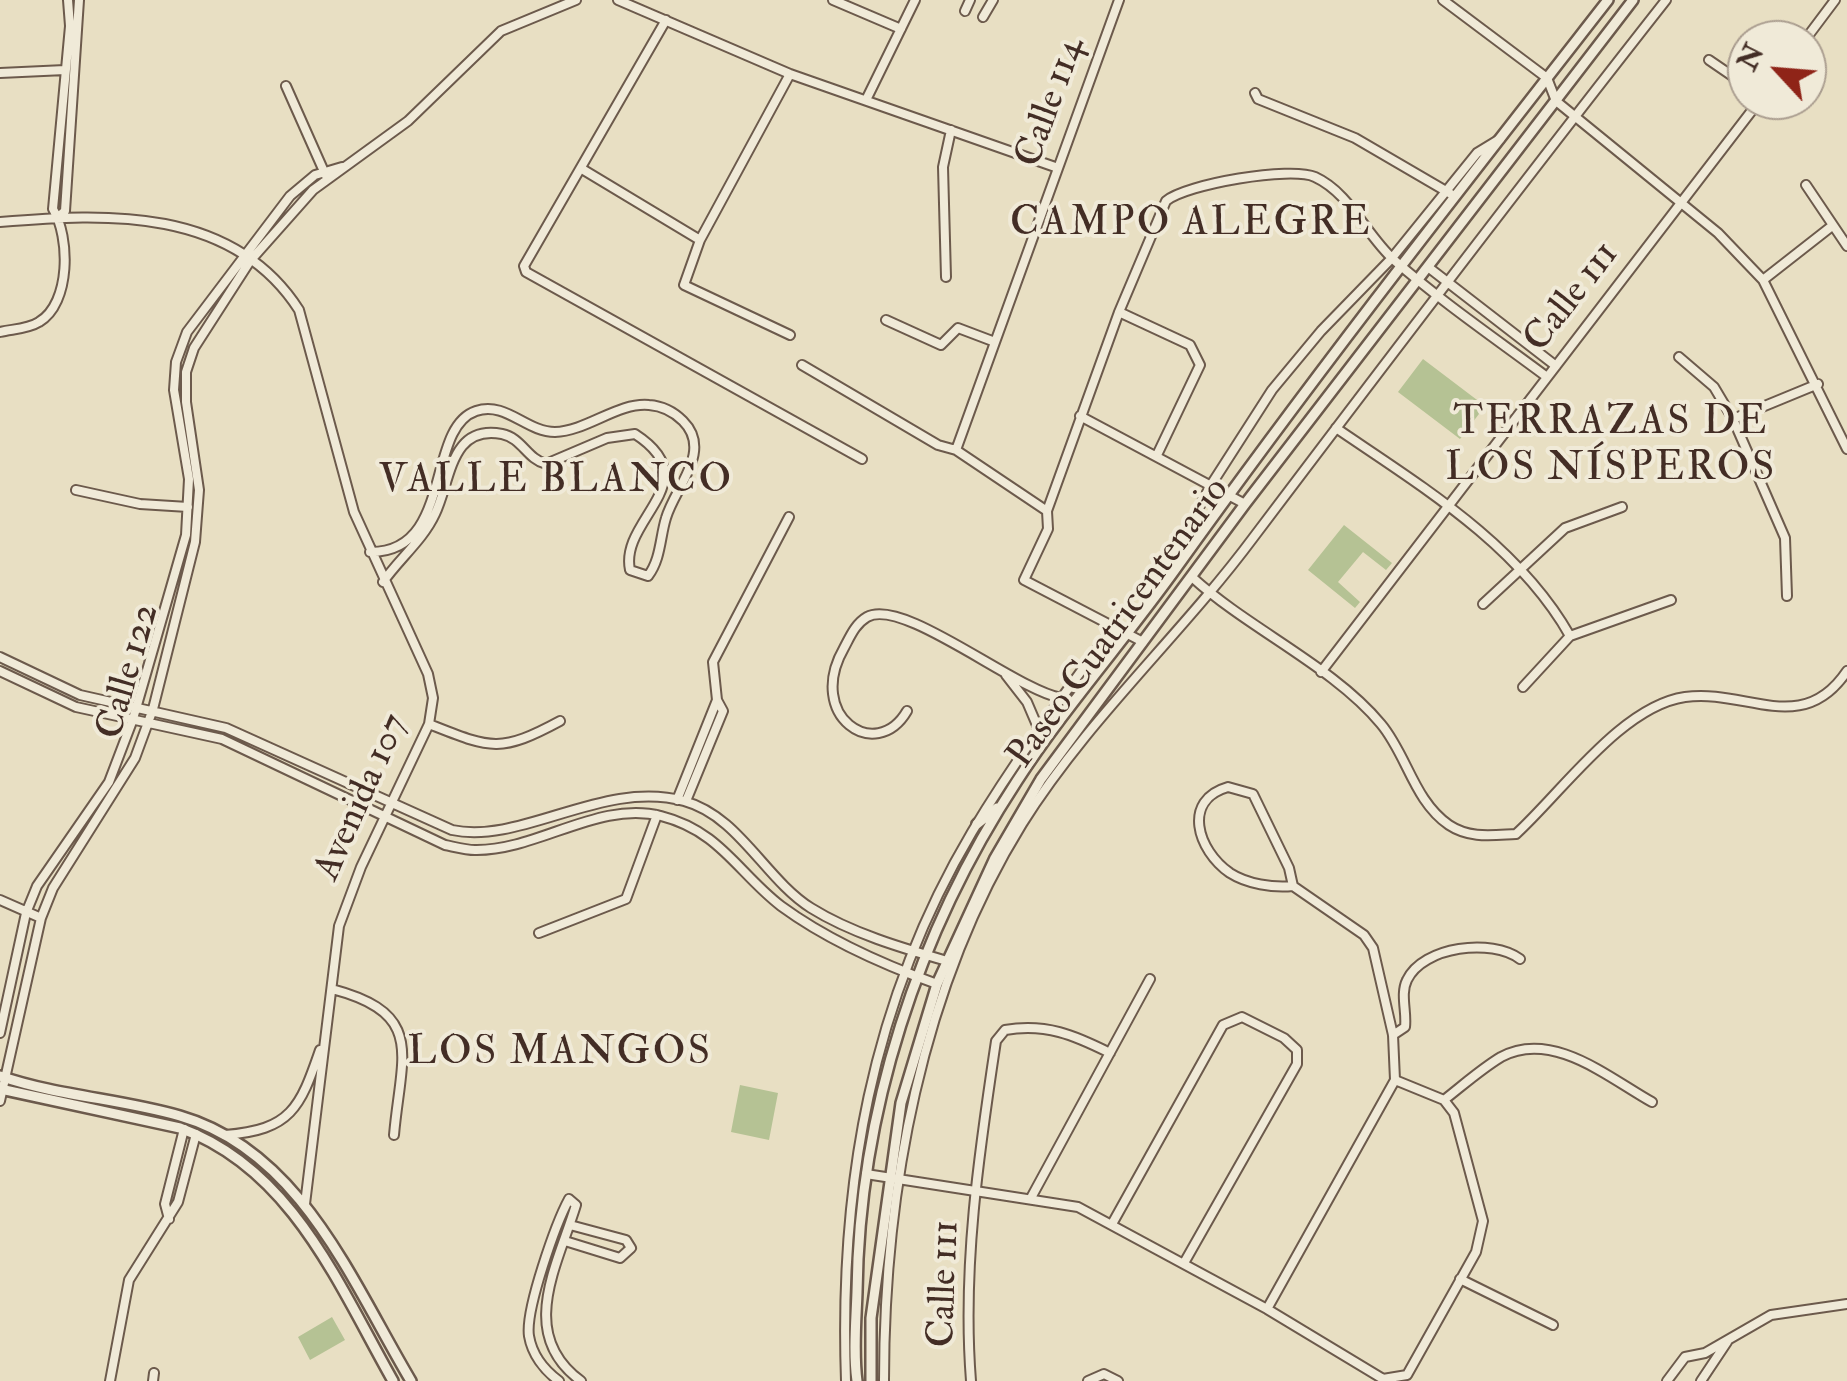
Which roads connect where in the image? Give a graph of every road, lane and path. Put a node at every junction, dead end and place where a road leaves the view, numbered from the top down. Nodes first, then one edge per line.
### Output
1 (68, 0) edge
2 (79, 0) edge
3 (576, 0) edge
4 (618, 0) edge
5 (833, 0) edge
6 (915, 0) edge
7 (970, 0) edge
8 (1119, 0) edge
9 (1443, 0) edge
10 (1608, 0) edge
11 (1634, 0) edge
12 (1666, 0) edge
13 (989, 1) edge
14 (964, 11) dead end
15 (983, 17) dead end
16 (666, 20) junction
17 (901, 29) junction
18 (1709, 60) dead end
19 (65, 70) junction
20 (1727, 72) edge
21 (0, 73) edge
22 (790, 74) junction
23 (1547, 78) junction
24 (286, 86) dead end
25 (1256, 92) dead end
26 (866, 100) junction
27 (1556, 101) junction
28 (1573, 117) junction
29 (1745, 120) edge
30 (950, 130) junction
31 (1058, 168) junction
32 (582, 170) junction
33 (326, 176) junction
34 (1806, 185) dead end
35 (1451, 194) junction
36 (1681, 204) junction
37 (58, 217) junction
38 (0, 222) edge
39 (1832, 226) junction
40 (700, 240) junction
41 (1847, 246) edge
42 (242, 255) junction
43 (1392, 258) junction
44 (250, 261) junction
45 (1402, 265) junction
46 (1428, 266) junction
47 (946, 276) dead end
48 (1418, 279) junction
49 (1763, 280) junction
50 (1449, 284) junction
51 (1439, 296) junction
52 (1118, 312) junction
53 (886, 320) dead end
54 (0, 332) edge
55 (790, 335) dead end
56 (994, 342) junction
57 (1679, 357) dead end
58 (802, 365) dead end
59 (1556, 366) junction
60 (1547, 377) junction
61 (1818, 384) junction
62 (1080, 416) junction
63 (1733, 419) junction
64 (457, 425) junction
65 (582, 426) junction
66 (1336, 428) junction
67 (468, 440) junction
68 (591, 447) junction
69 (1847, 448) edge
70 (956, 450) junction
71 (1158, 455) junction
72 (862, 460) dead end
73 (1211, 485) junction
74 (76, 490) dead end
75 (1228, 492) junction
76 (1244, 504) junction
77 (188, 507) junction
78 (1622, 507) dead end
79 (1449, 508) junction
80 (1047, 511) junction
81 (788, 517) dead end
82 (398, 544) junction
83 (370, 552) junction
84 (405, 554) junction
85 (1176, 568) junction
86 (1522, 570) junction
87 (1193, 578) junction
88 (382, 582) junction
89 (1211, 594) junction
90 (1787, 596) dead end
91 (1671, 600) dead end
92 (1483, 604) dead end
93 (1115, 626) junction
94 (1128, 632) junction
95 (1570, 636) junction
96 (1143, 642) junction
97 (0, 657) edge
98 (0, 671) edge
99 (1321, 672) junction
100 (1847, 672) edge
101 (1006, 676) junction
102 (1523, 687) dead end
103 (1061, 698) junction
104 (137, 706) junction
105 (153, 710) junction
106 (906, 710) dead end
107 (133, 719) junction
108 (560, 721) dead end
109 (149, 722) junction
110 (429, 724) junction
111 (1039, 730) junction
112 (682, 800) junction
113 (395, 802) junction
114 (1003, 804) junction
115 (657, 815) junction
116 (387, 817) junction
117 (977, 824) junction
118 (1022, 824) junction
119 (1010, 832) junction
120 (1293, 886) junction
121 (0, 900) edge
122 (26, 912) junction
123 (41, 918) junction
124 (539, 933) dead end
125 (963, 934) junction
126 (920, 953) junction
127 (1520, 960) dead end
128 (946, 961) junction
129 (907, 972) junction
130 (918, 977) junction
131 (1150, 979) dead end
132 (937, 984) junction
133 (332, 989) junction
134 (940, 1013) junction
135 (926, 1020) junction
136 (0, 1033) edge
137 (1393, 1035) junction
138 (325, 1036) junction
139 (1110, 1053) junction
140 (2, 1077) edge
141 (1395, 1080) junction
142 (1, 1093) edge
143 (1444, 1100) junction
144 (1652, 1102) dead end
145 (184, 1129) junction
146 (196, 1134) junction
147 (225, 1134) junction
148 (394, 1134) dead end
149 (866, 1174) junction
150 (894, 1177) junction
151 (978, 1189) junction
152 (1032, 1196) junction
153 (305, 1204) junction
154 (170, 1220) junction
155 (570, 1224) junction
156 (1112, 1224) junction
157 (565, 1241) junction
158 (1184, 1264) junction
159 (1460, 1279) junction
160 (1847, 1304) edge
161 (1267, 1309) junction
162 (1553, 1325) dead end
163 (1727, 1342) junction
164 (1705, 1353) junction
165 (1712, 1368) junction
166 (1397, 1380) edge
167 (110, 1381) edge
168 (393, 1381) edge
169 (411, 1381) edge
170 (559, 1381) edge
171 (582, 1381) edge
172 (846, 1381) edge
173 (857, 1381) edge
174 (870, 1381) edge
175 (884, 1381) edge
176 (971, 1381) edge
177 (1088, 1381) edge
178 (1118, 1381) edge
179 (1667, 1381) edge
180 (1701, 1381) edge

1 - 19 street
2 - 37 street
3 - 33 street
4 - 16 street
5 - 17 street
6 - 17 street
7 - 14 street
8 - 31 street, Calle 114
9 - 23 street
10 - 23 street, Paseo Cuatricentenario
11 - 27 street, Paseo Cuatricentenario
12 - 28 street, Paseo Cuatricentenario
13 - 15 street
16 - 22 street
16 - 32 street
17 - 26 street
18 - 20 street
19 - 21 street
19 - 37 street
22 - 26 street
22 - 40 street
23 - 27 street
23 - 35 street, Paseo Cuatricentenario
24 - 33 street
25 - 35 street
26 - 30 street
27 - 28 street
27 - 46 street, Paseo Cuatricentenario
28 - 36 street
28 - 50 street, Paseo Cuatricentenario
29 - 36 street, Calle 111
30 - 31 street
30 - 47 street
31 - 56 street, Calle 114
32 - 40 street
32 - 72 street
33 - 42 street, Calle 122
33 - 44 street, Calle 122
34 - 39 street
35 - 43 street, Paseo Cuatricentenario
35 - 45 street, Paseo Cuatricentenario
36 - 49 street
36 - 59 street, Calle 111
37 - 38 street, Avenida 107
37 - 42 street, Avenida 107
37 - 54 street
39 - 41 street
39 - 49 street
40 - 55 street
42 - 44 street, Avenida 107
42 - 77 street, Calle 122
43 - 45 street
43 - 52 street
43 - 73 street, Paseo Cuatricentenario
44 - 83 street, Avenida 107
44 - 105 street, Calle 122
45 - 48 street
45 - 75 street, Paseo Cuatricentenario
46 - 48 street, Paseo Cuatricentenario
46 - 50 street
48 - 51 street
48 - 76 street, Paseo Cuatricentenario
49 - 61 street
50 - 51 street, Paseo Cuatricentenario
50 - 59 street
51 - 60 street
51 - 66 street, Paseo Cuatricentenario
52 - 62 street
52 - 71 street
53 - 56 street
56 - 70 street, Calle 114
57 - 63 street
58 - 70 street
59 - 60 street, Calle 111
60 - 79 street, Calle 111
61 - 63 street
61 - 69 street
62 - 71 street
62 - 80 street
63 - 90 street
64 - 65 street
64 - 67 street
64 - 82 street
65 - 68 street
65 - 68 street
66 - 79 street
66 - 89 street, Paseo Cuatricentenario
67 - 68 street
67 - 84 street
70 - 80 street
71 - 73 street
73 - 75 street
73 - 85 street, Paseo Cuatricentenario
74 - 77 street
75 - 76 street
75 - 85 street, Paseo Cuatricentenario
76 - 87 street, Paseo Cuatricentenario
77 - 104 street, Calle 122
78 - 86 street
79 - 86 street
79 - 99 street, Calle 111
80 - 93 street
81 - 112 street
82 - 83 street
82 - 84 street
83 - 88 street, Avenida 107
84 - 88 street
85 - 94 street, Paseo Cuatricentenario
86 - 92 street
86 - 95 street
87 - 89 street
87 - 96 street, Paseo Cuatricentenario
88 - 110 street, Avenida 107
89 - 99 street
89 - 118 street, Paseo Cuatricentenario
91 - 95 street
93 - 94 street
93 - 103 street, Paseo Cuatricentenario
94 - 96 street
94 - 114 street, Paseo Cuatricentenario
95 - 102 street
96 - 119 street, Paseo Cuatricentenario
97 - 104 street
98 - 107 street
99 - 100 street
101 - 103 street
101 - 106 street
101 - 111 street
103 - 111 street, Paseo Cuatricentenario
104 - 105 street
104 - 107 street, Calle 122
105 - 109 street, Calle 122
105 - 113 street
107 - 109 street
107 - 122 street, Calle 122
108 - 110 street
109 - 116 street
109 - 123 street, Calle 122
110 - 113 street, Avenida 107
111 - 117 street, Paseo Cuatricentenario
112 - 113 street
112 - 126 street
113 - 116 street, Avenida 107
114 - 117 street
114 - 126 street, Paseo Cuatricentenario
115 - 116 street
115 - 124 street
115 - 129 street
116 - 133 street, Avenida 107
117 - 126 street, Paseo Cuatricentenario
118 - 119 street
118 - 125 street, Paseo Cuatricentenario
119 - 125 street, Paseo Cuatricentenario
120 - 120 street
120 - 137 street
121 - 122 street
122 - 123 street
122 - 136 street, Calle 122
123 - 140 street, Calle 122
125 - 128 street, Paseo Cuatricentenario
125 - 134 street, Paseo Cuatricentenario
126 - 128 street
126 - 129 street, Paseo Cuatricentenario
126 - 130 street, Paseo Cuatricentenario
127 - 137 street
128 - 132 street, Paseo Cuatricentenario
129 - 130 street
129 - 172 street, Paseo Cuatricentenario
130 - 132 street
130 - 149 street, Paseo Cuatricentenario
131 - 139 street
132 - 135 street, Paseo Cuatricentenario
133 - 138 street, Avenida 107
133 - 148 street
134 - 135 street
134 - 150 street, Paseo Cuatricentenario
135 - 150 street, Paseo Cuatricentenario
137 - 141 street
138 - 147 street
138 - 153 street, Avenida 107
139 - 151 street, Calle 111
139 - 152 street
140 - 142 street, Calle 122
140 - 147 street
141 - 143 street
141 - 161 street
142 - 145 street
143 - 144 street
143 - 159 street
145 - 146 street
145 - 154 street
146 - 154 street
146 - 168 street
147 - 153 street
149 - 150 street
149 - 173 street, Paseo Cuatricentenario
150 - 151 street
150 - 174 street, Paseo Cuatricentenario
150 - 175 street, Paseo Cuatricentenario
151 - 152 street
151 - 176 street, Calle 111
152 - 156 street
153 - 169 street
154 - 167 street
155 - 157 street
155 - 157 street
155 - 170 street
156 - 158 street
156 - 158 street
157 - 171 street
158 - 161 street
159 - 162 street
159 - 166 street
160 - 163 street
161 - 166 street
163 - 164 street
163 - 165 street
164 - 165 street
164 - 179 street
165 - 180 street
177 - 178 street

